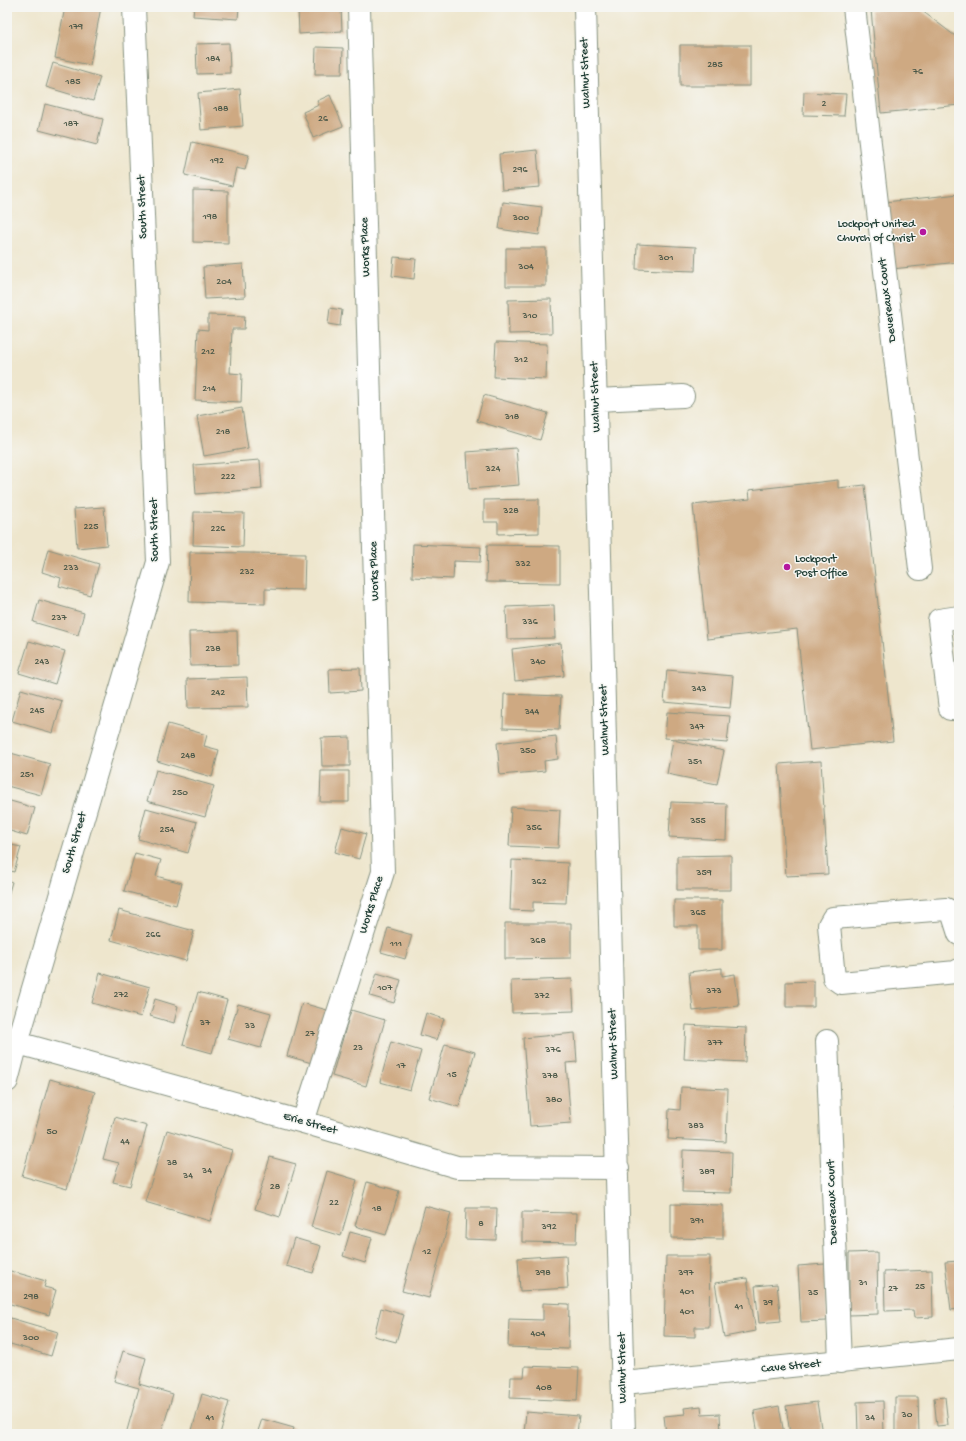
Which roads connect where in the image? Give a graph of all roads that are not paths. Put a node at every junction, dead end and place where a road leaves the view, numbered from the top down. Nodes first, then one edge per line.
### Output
1 (134, 7) edge
2 (359, 7) edge
3 (585, 7) edge
4 (854, 7) edge
5 (683, 396) dead end
6 (596, 400) junction
7 (920, 569) dead end
8 (959, 617) edge
9 (959, 709) edge
10 (959, 934) edge
11 (959, 970) edge
12 (827, 1041) dead end
13 (12, 1042) edge
14 (7, 1081) edge
15 (303, 1122) junction
16 (618, 1168) junction
17 (959, 1349) edge
18 (840, 1362) junction
19 (624, 1383) junction
20 (624, 1434) edge

1 - 13 street, South Street
2 - 15 street, Works Place
3 - 6 street, Walnut Street
4 - 7 street, Devereaux Court
5 - 6 street
6 - 16 street, Walnut Street
8 - 9 street
10 - 11 street
12 - 18 street, Devereaux Court
13 - 14 street, South Street
13 - 15 street, Erie Street
15 - 16 street, Erie Street
16 - 19 street, Walnut Street
17 - 18 street, Cave Street
18 - 19 street, Cave Street
19 - 20 street, Walnut Street

